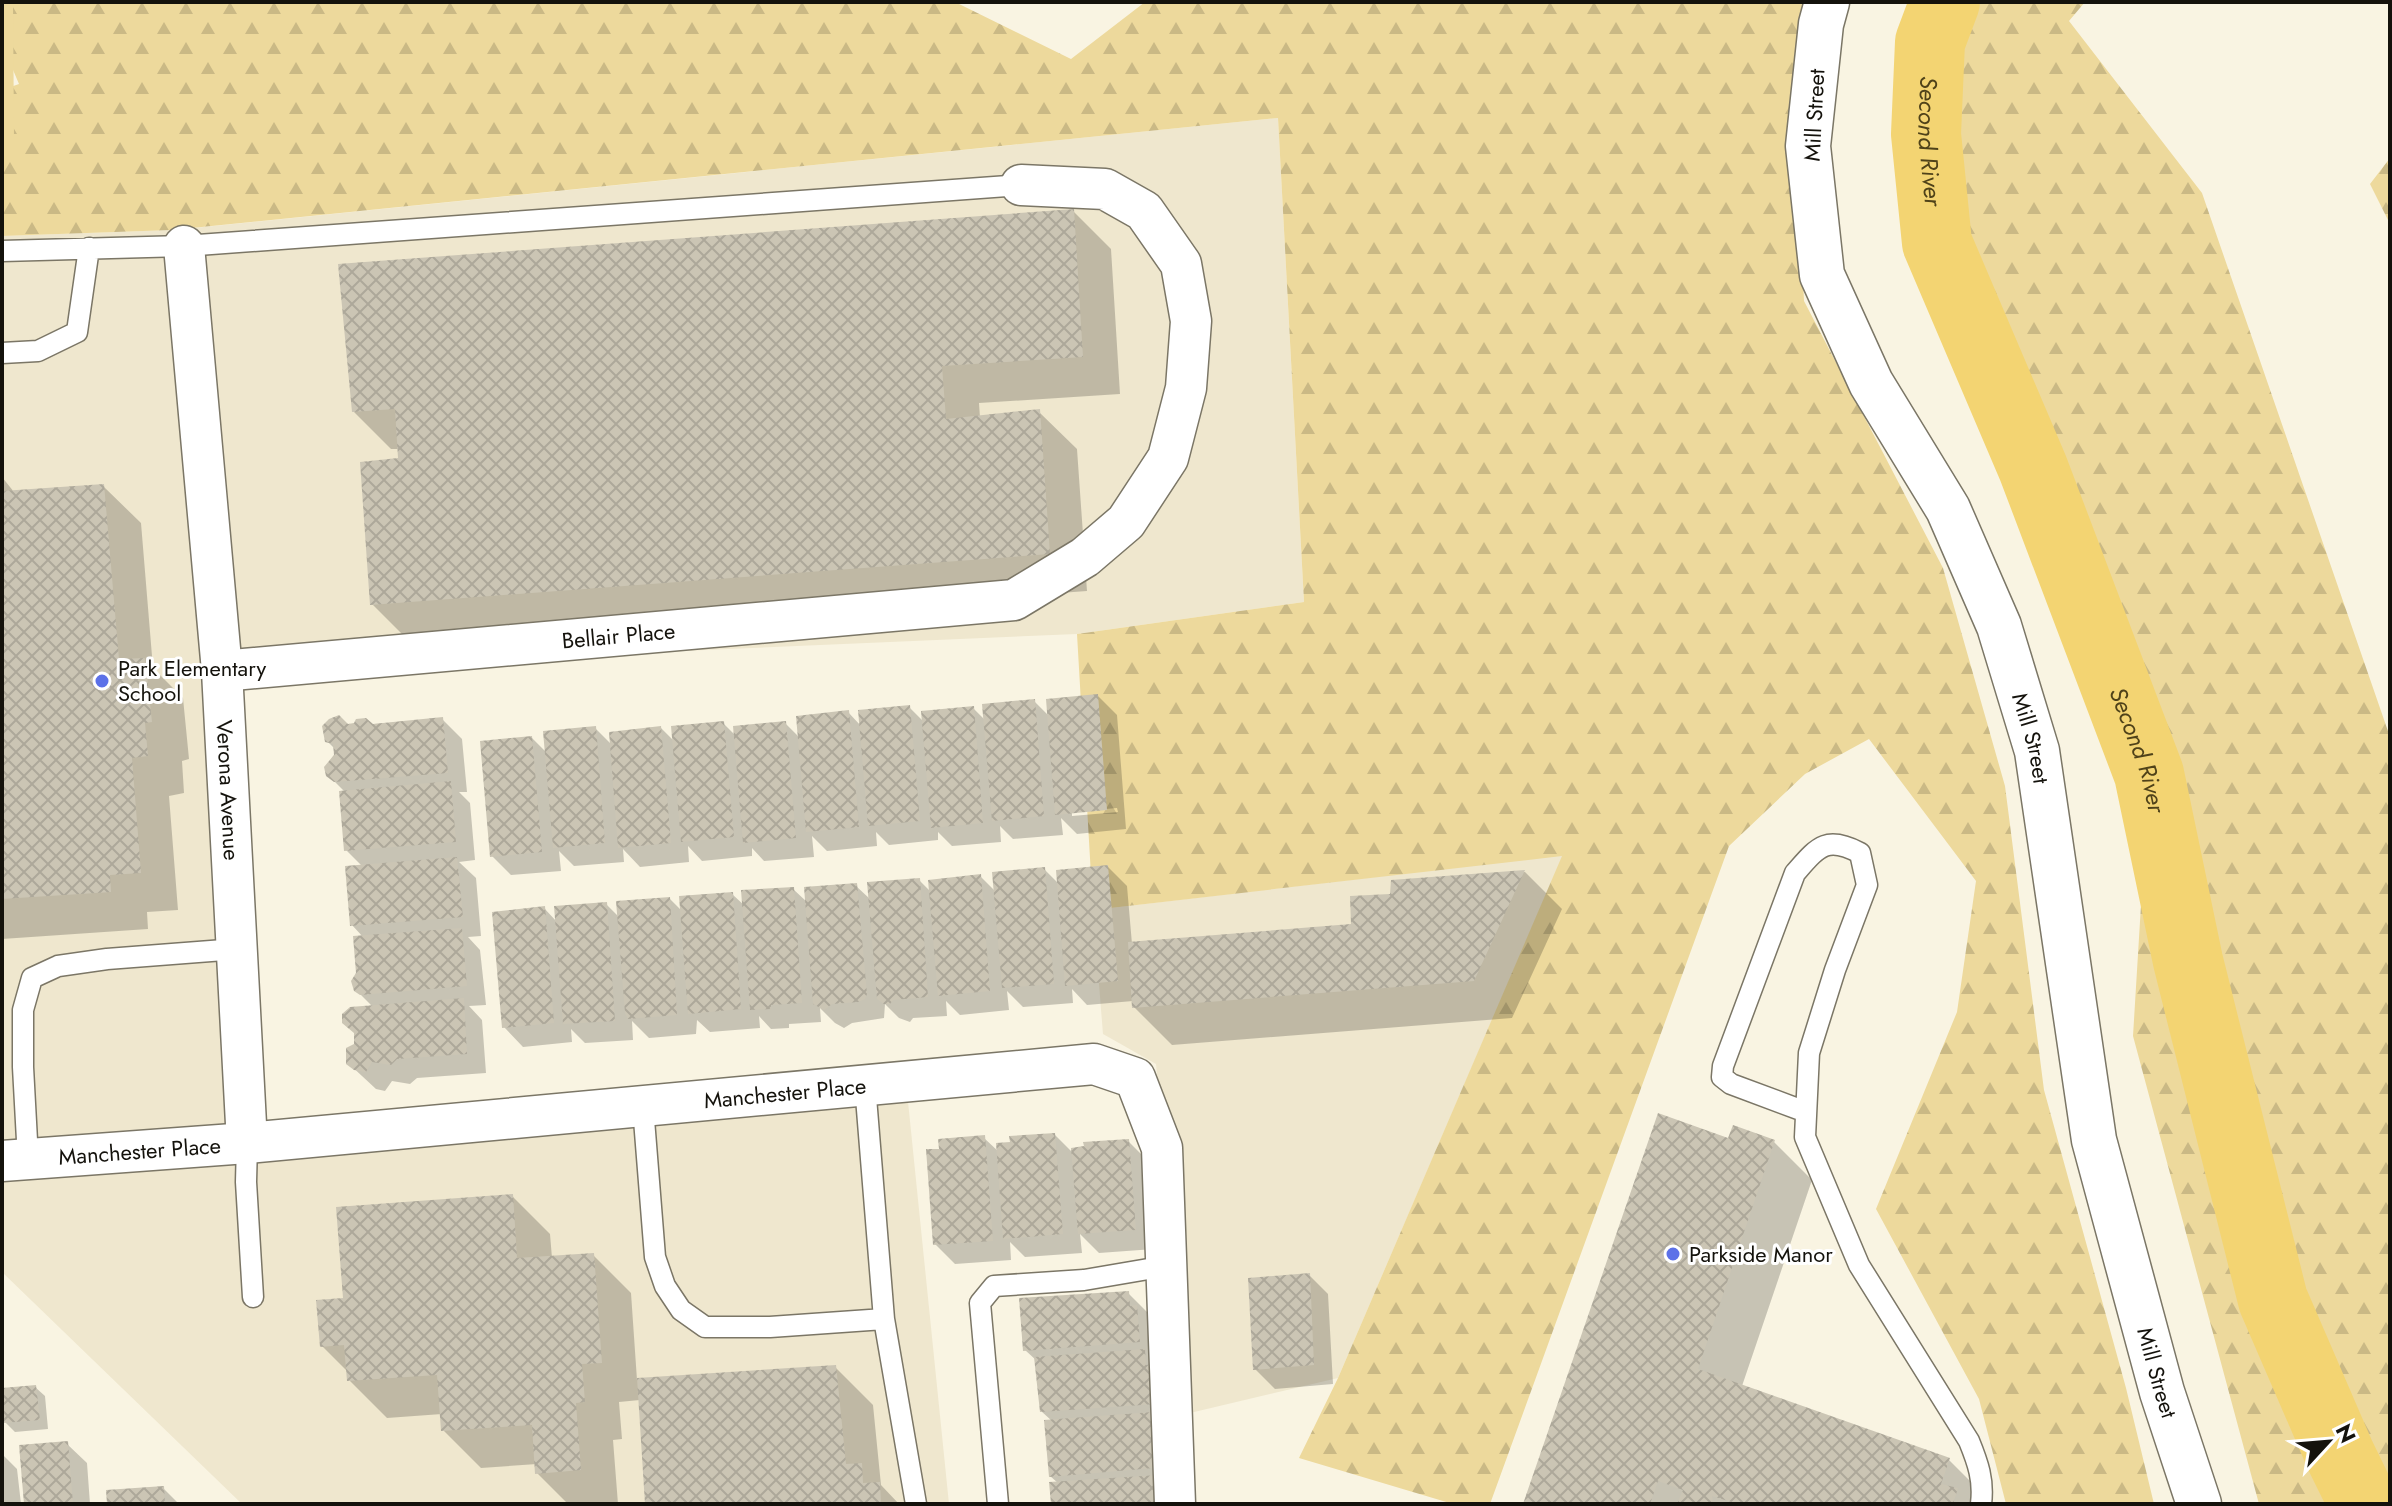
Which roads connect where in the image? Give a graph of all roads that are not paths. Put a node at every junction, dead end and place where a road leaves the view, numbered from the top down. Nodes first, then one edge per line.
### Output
1 (1827, 2) edge
2 (1021, 185) joint
3 (184, 246) junction
4 (89, 248) junction
5 (2, 251) edge
6 (2, 353) edge
7 (222, 671) junction
8 (237, 949) junction
9 (865, 1085) junction
10 (643, 1107) junction
11 (1806, 1112) junction
12 (247, 1143) junction
13 (15, 1160) edge
14 (1166, 1266) junction
15 (253, 1297) dead end
16 (884, 1319) junction
17 (916, 1504) edge
18 (998, 1504) edge
19 (1175, 1504) edge
20 (1981, 1504) edge
21 (2199, 1504) edge

1 - 21 street, Mill Street
2 - 3 lane
2 - 7 street, Bellair Place
3 - 4 lane
3 - 7 street, Verona Avenue
4 - 5 lane
4 - 6 lane
7 - 8 street, Verona Avenue
8 - 12 street, Verona Avenue
8 - 13 lane
9 - 10 street, Manchester Place
9 - 14 street, Manchester Place
9 - 16 lane
10 - 12 street, Manchester Place
10 - 16 lane
11 - 11 lane
11 - 20 lane
12 - 13 street, Manchester Place
12 - 15 lane
14 - 18 lane
14 - 19 street, Manchester Place
16 - 17 lane

